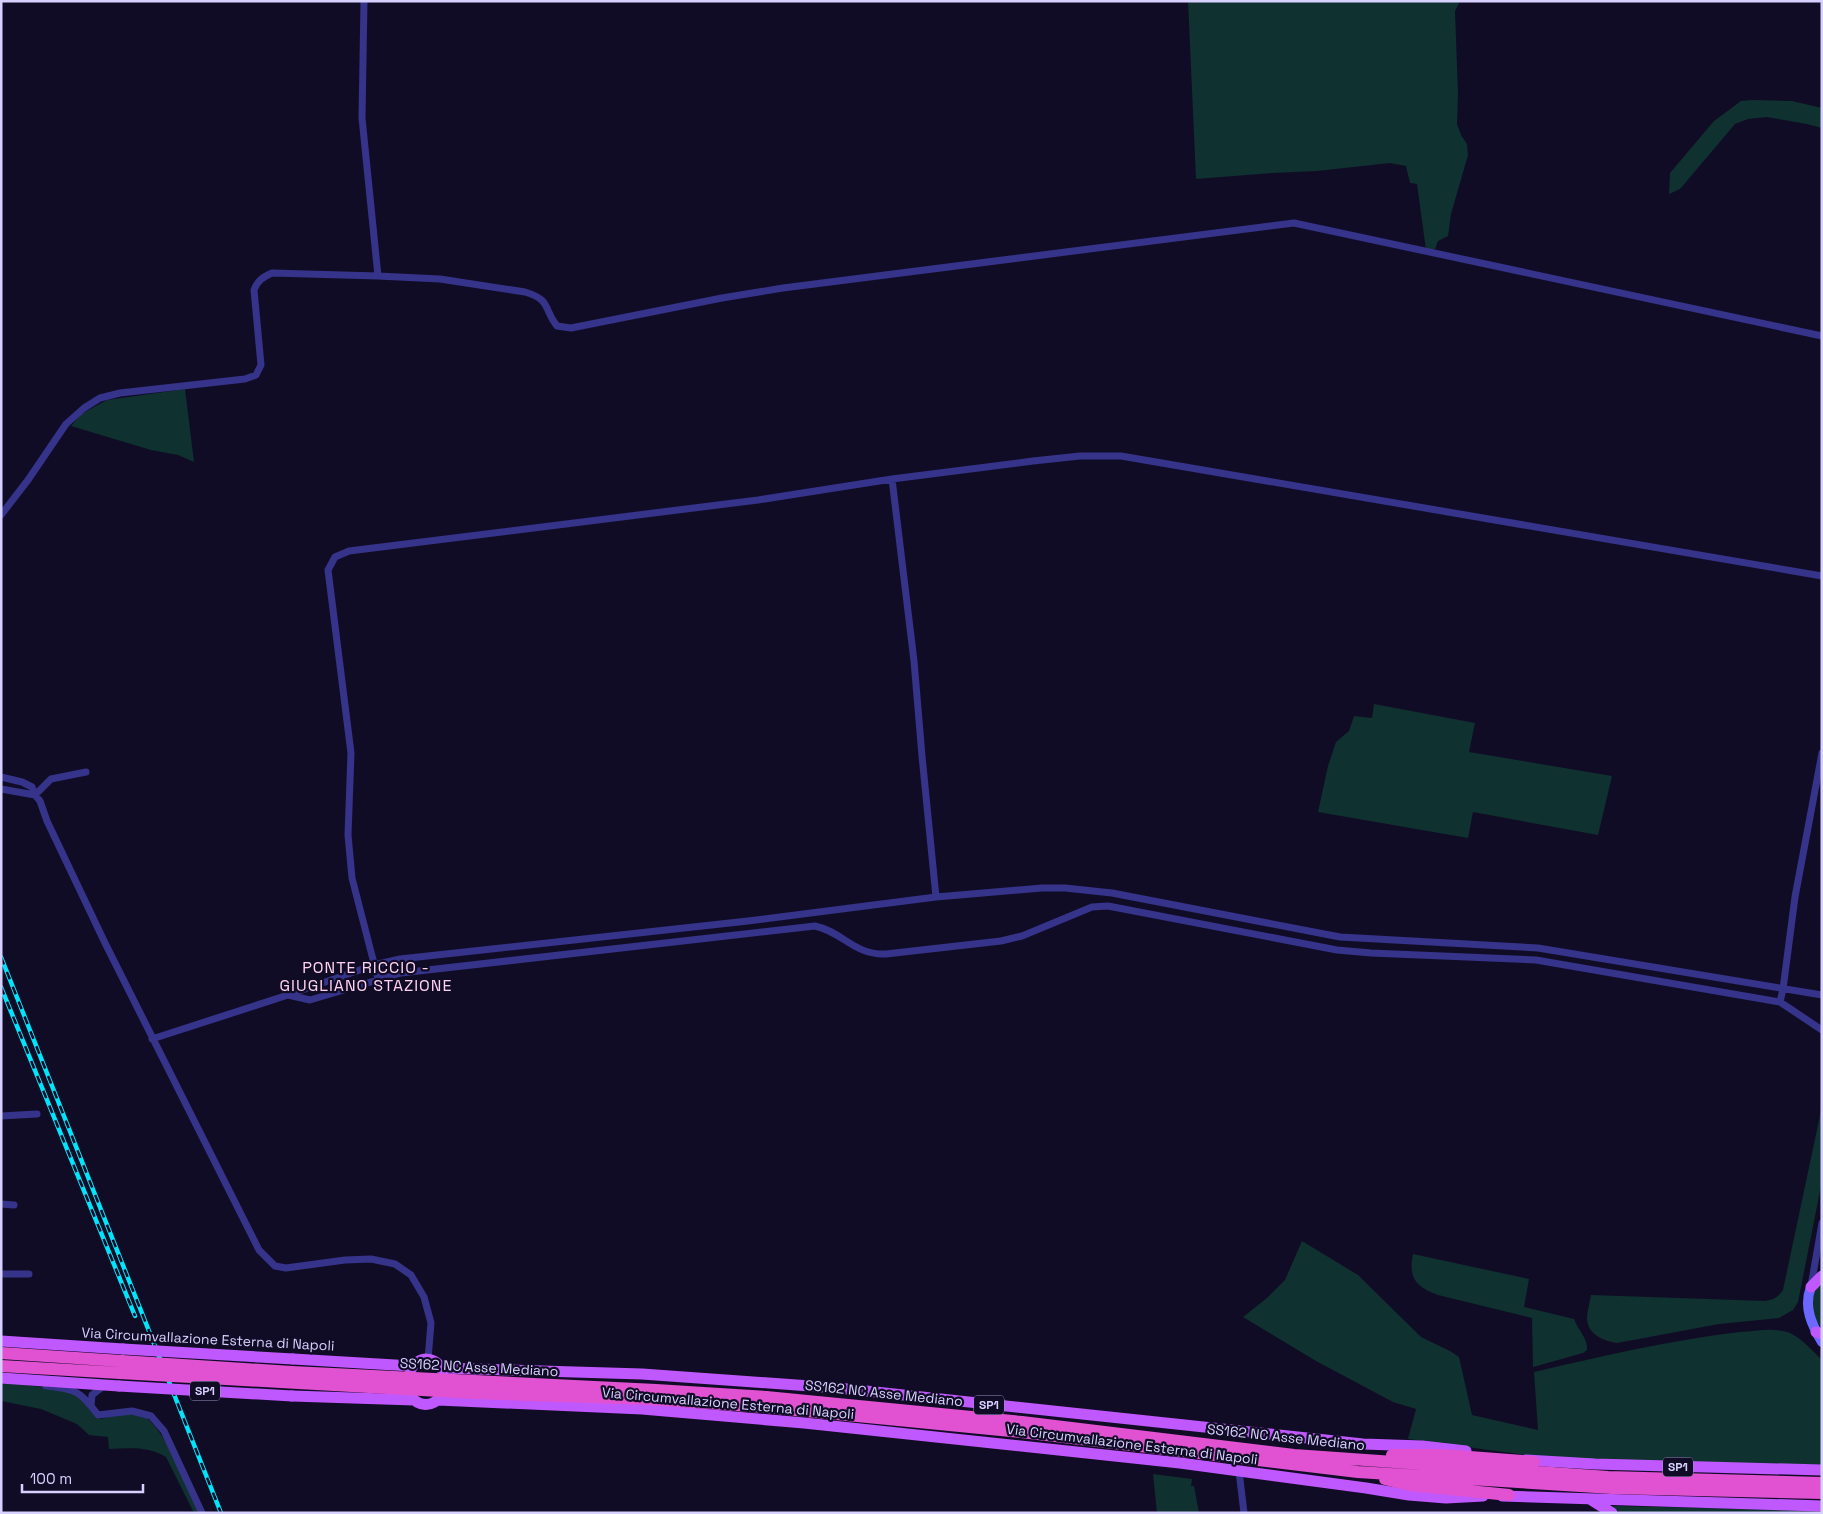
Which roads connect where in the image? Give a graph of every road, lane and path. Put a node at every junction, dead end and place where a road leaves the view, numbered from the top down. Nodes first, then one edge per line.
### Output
1 (364, 1) edge
2 (378, 276) junction
3 (1822, 336) edge
4 (892, 479) junction
5 (1, 515) edge
6 (1822, 576) edge
7 (1822, 753) edge
8 (86, 772) dead end
9 (1, 777) edge
10 (1, 789) edge
11 (34, 795) junction
12 (936, 897) junction
13 (374, 965) junction
14 (378, 979) junction
15 (1783, 989) junction
16 (288, 995) junction
17 (1822, 995) edge
18 (1780, 1002) junction
19 (1822, 1030) edge
20 (152, 1039) junction
21 (37, 1114) dead end
22 (1, 1116) edge
23 (1, 1204) edge
24 (14, 1205) dead end
25 (1822, 1223) edge
26 (1, 1274) edge
27 (29, 1274) dead end
28 (1822, 1276) edge
29 (1811, 1287) junction
30 (1820, 1336) edge
31 (1, 1341) edge
32 (1, 1353) edge
33 (428, 1359) junction
34 (121, 1361) junction
35 (1, 1366) edge
36 (1, 1378) edge
37 (29, 1380) junction
38 (105, 1385) junction
39 (765, 1402) junction
40 (91, 1406) junction
41 (1294, 1455) junction
42 (1534, 1462) junction
43 (1239, 1470) junction
44 (1822, 1470) edge
45 (1358, 1472) junction
46 (1822, 1482) edge
47 (1822, 1493) edge
48 (1509, 1496) junction
49 (1589, 1498) junction
50 (1822, 1506) edge
51 (202, 1513) edge
52 (1244, 1513) edge
53 (1612, 1513) edge

1 - 2 street
2 - 3 street
2 - 5 street
4 - 6 street
4 - 12 street
4 - 13 street
7 - 15 street
8 - 11 street
9 - 11 street
10 - 11 street
11 - 20 street
12 - 13 street
12 - 15 street
13 - 14 street
13 - 16 street
14 - 16 street
14 - 18 street
15 - 17 street
15 - 18 street
16 - 20 street
18 - 19 street
20 - 33 street
21 - 22 street
23 - 24 street
25 - 29 street
26 - 27 street
28 - 29 main road
29 - 30 main road
31 - 34 main road, Via Circumvallazione Esterna di Napoli
32 - 34 highway, SS162 NC Asse Mediano
33 - 34 main road, Via Circumvallazione Esterna di Napoli, bridge
33 - 42 main road, Via Circumvallazione Esterna di Napoli / SP1
34 - 35 highway, SS162 NC Asse Mediano
34 - 39 highway, SS162 NC Asse Mediano, bridge
36 - 37 main road, Via Circumvallazione Esterna di Napoli / SP1
37 - 38 main road, Via Circumvallazione Esterna di Napoli / SP1
37 - 40 street
38 - 40 street
38 - 43 main road, Via Circumvallazione Esterna di Napoli / SP1, bridge
39 - 41 highway, SS162 NC Asse Mediano
39 - 45 highway, SS162 NC Asse Mediano
40 - 51 street
41 - 42 highway
41 - 46 highway, SS162 NC Asse Mediano
42 - 44 main road, Via Circumvallazione Esterna di Napoli / SP1
43 - 48 main road, Via Circumvallazione Esterna di Napoli / SP1
43 - 52 street
45 - 47 highway, SS162 NC Asse Mediano
45 - 48 highway
48 - 49 main road, Via Circumvallazione Esterna di Napoli / SP1
49 - 50 main road, Via Circumvallazione Esterna di Napoli / SP1
49 - 53 main road

